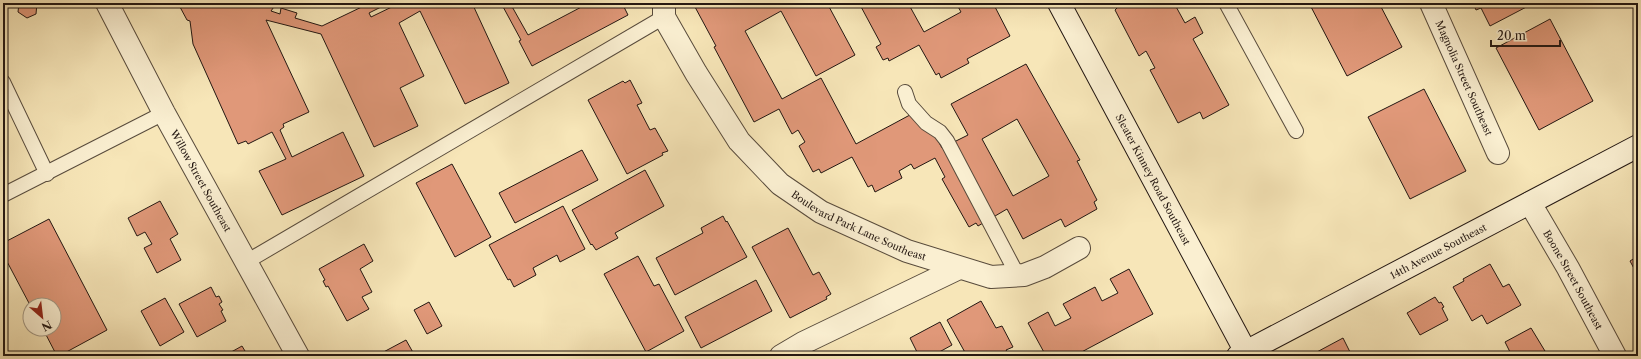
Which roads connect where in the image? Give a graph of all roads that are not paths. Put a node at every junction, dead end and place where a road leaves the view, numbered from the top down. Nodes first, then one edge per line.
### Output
1 (107, 3) edge
2 (1059, 3) edge
3 (1226, 3) edge
4 (1431, 3) edge
5 (664, 10) edge
6 (3, 82) edge
7 (905, 92) dead end
8 (164, 113) junction
9 (1296, 131) dead end
10 (1638, 146) edge
11 (1498, 153) dead end
12 (47, 174) junction
13 (3, 195) edge
14 (1530, 203) junction
15 (1079, 248) dead end
16 (246, 262) junction
17 (959, 268) junction
18 (1018, 276) junction
19 (1244, 355) edge
20 (298, 356) edge
21 (780, 356) edge
22 (1615, 356) edge

1 - 8 street, Willow Street Southeast
2 - 19 street, Sleater Kinney Road Southeast
3 - 9 lane
4 - 11 street, Magnolia Street Southeast
5 - 16 lane
5 - 17 street, Boulevard Park Lane Southeast
6 - 12 lane
7 - 18 lane
8 - 12 lane
8 - 16 street, Willow Street Southeast
10 - 14 street, 14th Avenue Southeast
12 - 13 lane
14 - 19 street, 14th Avenue Southeast
14 - 22 street, Boone Street Southeast
15 - 18 street, Boulevard Park Lane Southeast
16 - 20 street, Willow Street Southeast
17 - 18 street, Boulevard Park Lane Southeast
17 - 21 street

